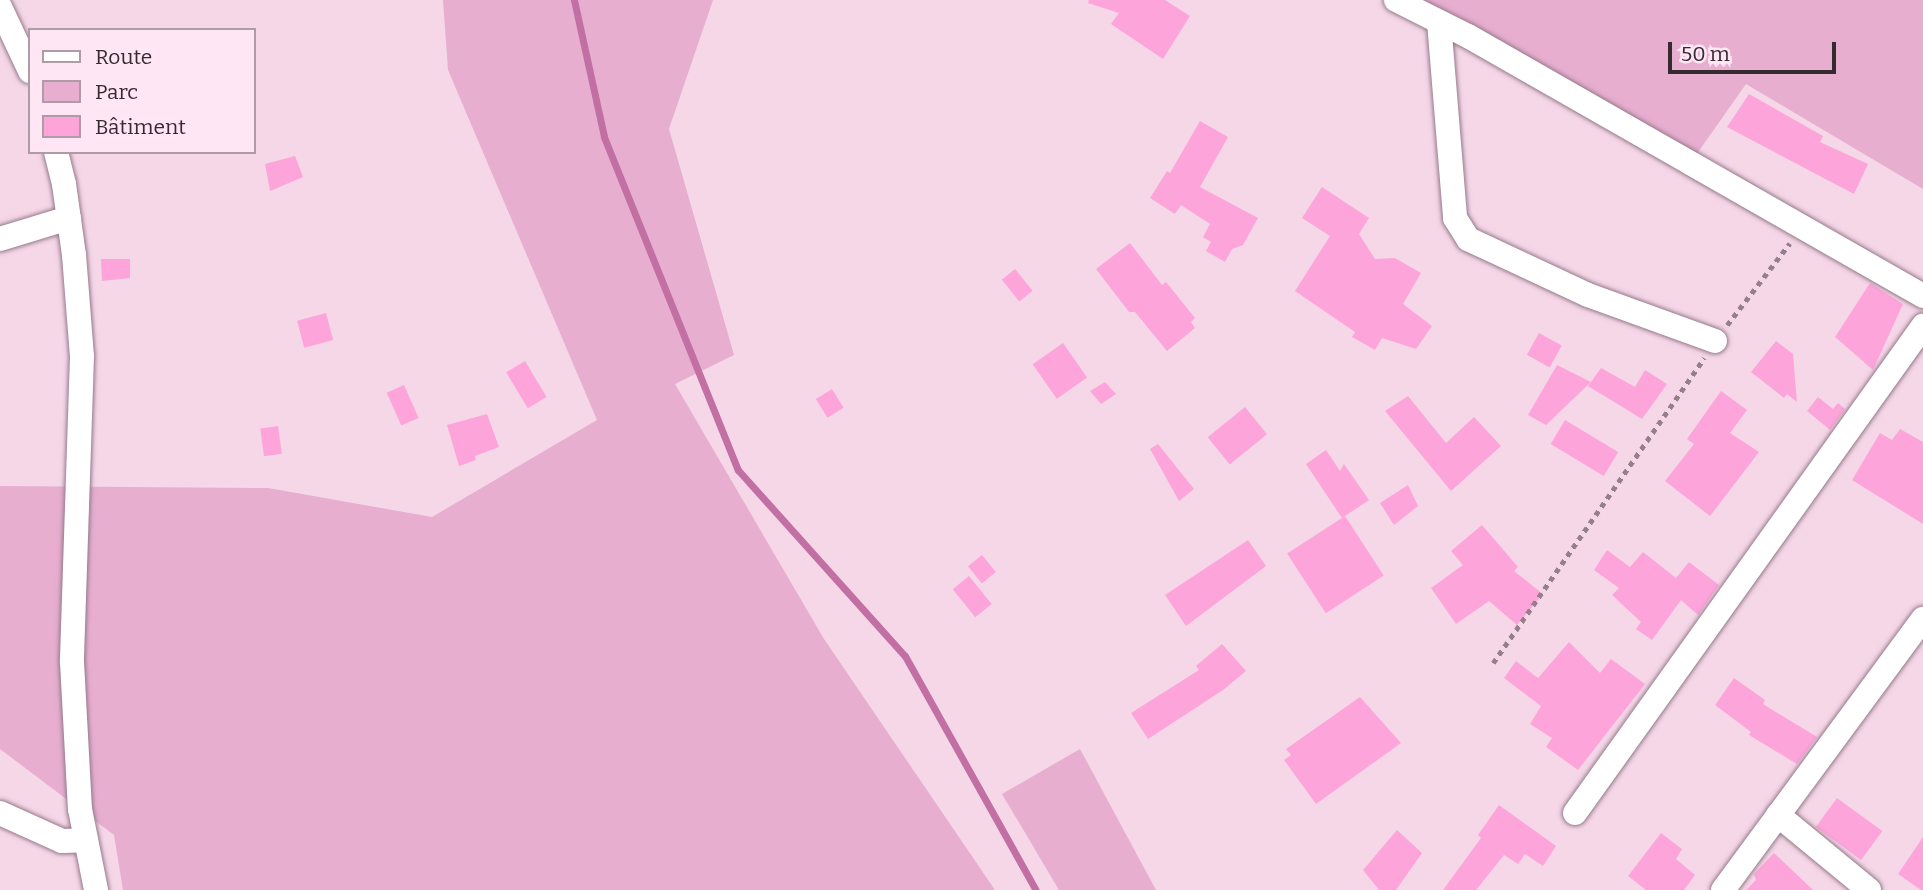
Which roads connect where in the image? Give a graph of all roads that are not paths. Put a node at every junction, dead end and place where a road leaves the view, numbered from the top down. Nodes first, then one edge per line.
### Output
1 (1396, 0) edge
2 (0, 7) edge
3 (1439, 22) junction
4 (28, 67) edge
5 (56, 154) edge
6 (69, 218) junction
7 (0, 239) edge
8 (1923, 296) edge
9 (1923, 326) edge
10 (1715, 341) road end
11 (1923, 619) edge
12 (0, 813) edge
13 (1575, 813) dead end
14 (1778, 815) junction
15 (86, 840) junction
16 (96, 890) edge
17 (1723, 890) edge
18 (1869, 890) edge

1 - 3 street
2 - 4 street
3 - 8 street
3 - 10 street
5 - 6 street
6 - 7 street
6 - 15 street
9 - 13 street
11 - 14 street
12 - 15 street
14 - 17 street
14 - 18 street
15 - 16 street

